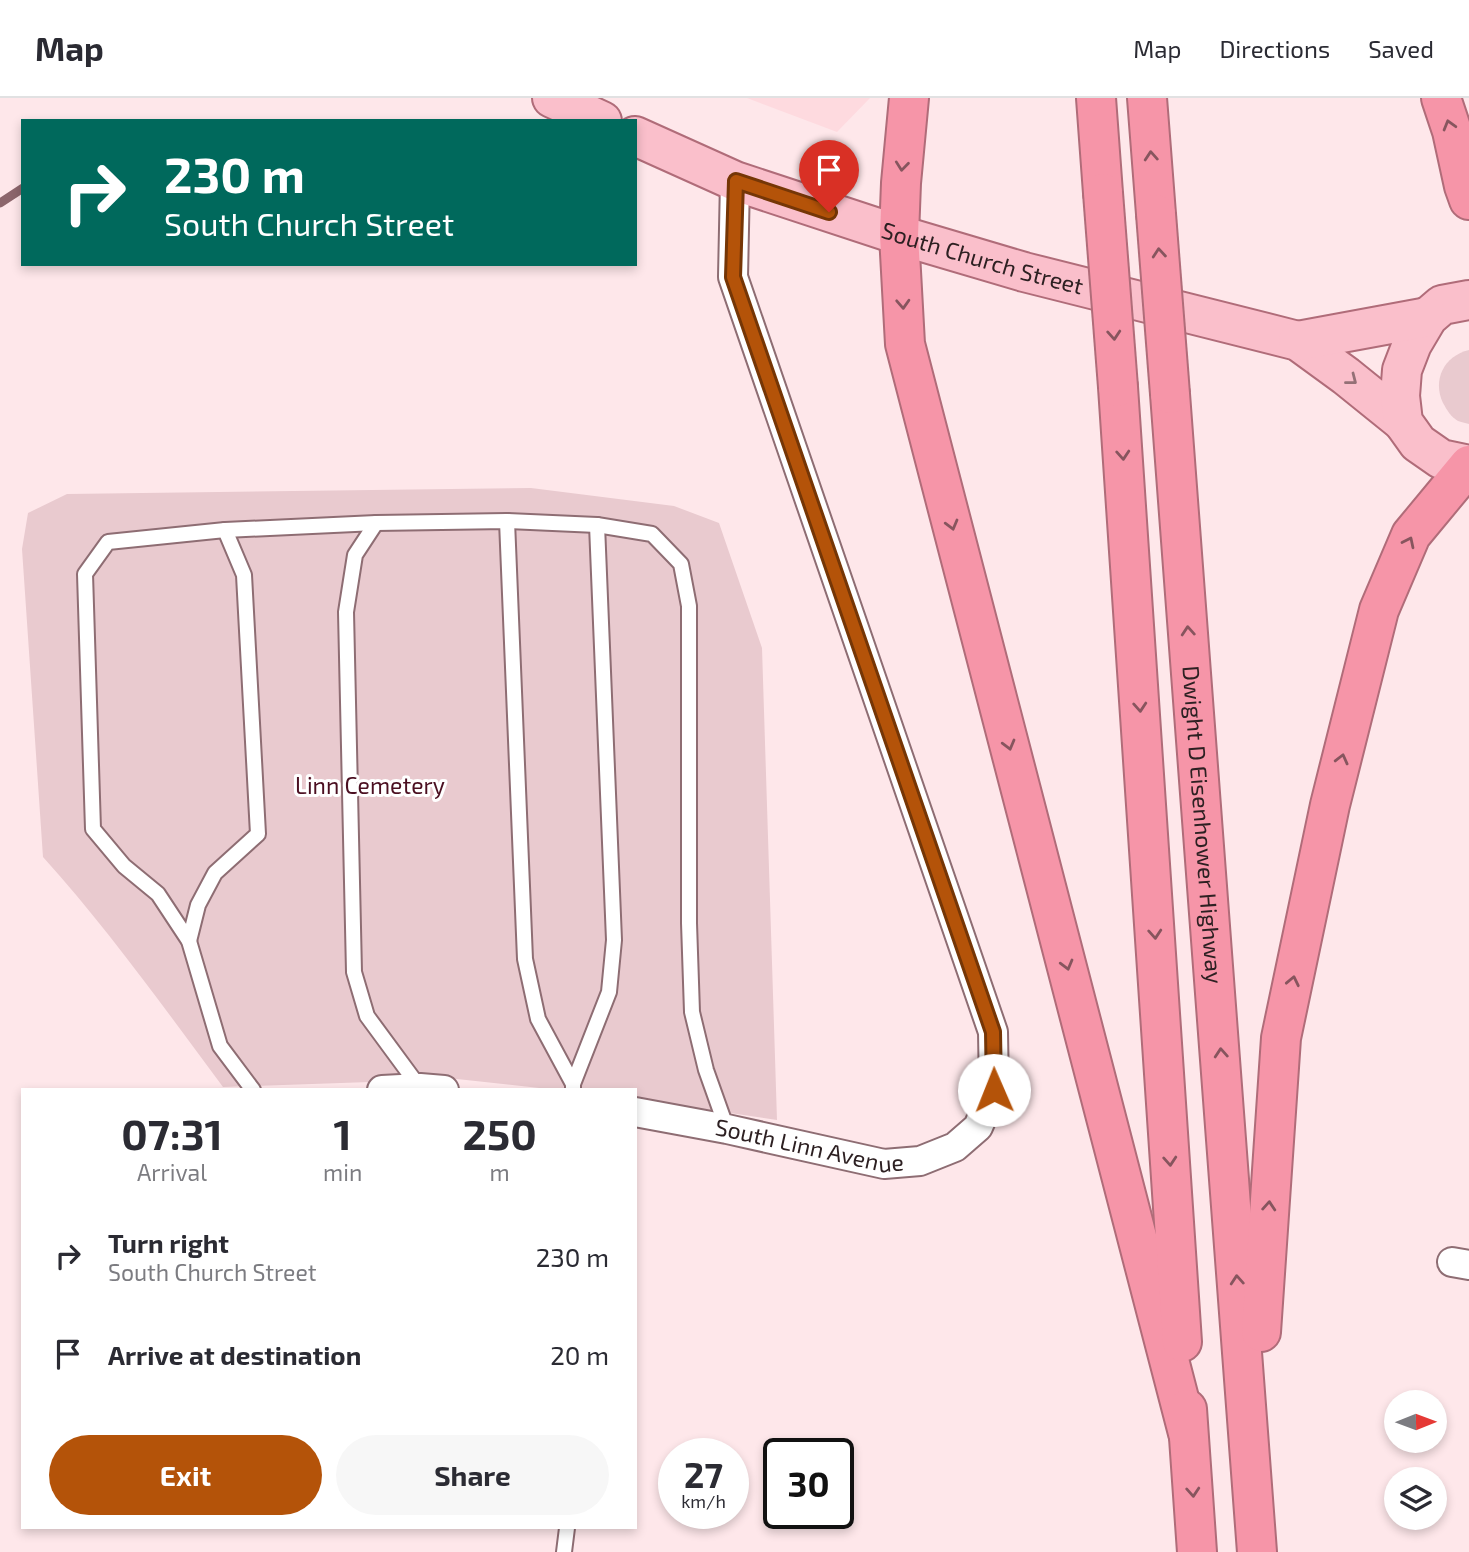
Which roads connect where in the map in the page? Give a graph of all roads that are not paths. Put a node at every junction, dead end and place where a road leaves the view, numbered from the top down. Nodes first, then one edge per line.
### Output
1 (552, 98) edge
2 (909, 98) edge
3 (1096, 98) edge
4 (1147, 98) edge
5 (1441, 98) edge
6 (598, 119) edge
7 (637, 137) edge
8 (736, 181) junction
9 (1469, 200) edge
10 (899, 235) junction
11 (1469, 300) edge
12 (1428, 317) junction
13 (1298, 341) junction
14 (1403, 422) junction
15 (1469, 465) edge
16 (507, 521) junction
17 (376, 523) junction
18 (597, 525) junction
19 (225, 530) junction
20 (189, 941) junction
21 (573, 1087) edge
22 (252, 1088) edge
23 (431, 1088) edge
24 (637, 1116) edge
25 (727, 1129) junction
26 (1188, 1433) junction
27 (1251, 1470) junction
28 (567, 1529) edge
29 (564, 1552) edge
30 (1198, 1552) edge
31 (1257, 1552) edge

1 - 6 main road
2 -> 10 highway
3 -> 26 highway, bridge
27 -> 4 highway, Dwight D Eisenhower Highway, bridge
9 -> 5 highway
7 - 8 main road, South Church Street
8 - 10 main road, South Church Street
8 - 25 street, South Linn Avenue
10 - 13 main road, South Church Street
10 -> 26 highway
11 - 12 main road, South Church Street
12 - 13 main road, South Church Street
12 - 14 main road
13 -> 14 main road, South Church Street
14 - 15 main road, South Church Street
27 -> 15 highway
16 - 17 lane
16 - 18 lane
16 - 21 lane
17 - 19 lane
17 - 23 lane
18 - 21 lane
18 - 25 lane
19 - 20 lane
19 - 20 lane
20 - 22 lane
24 - 25 street, South Linn Avenue
26 -> 30 highway
27 - 31 highway, Dwight D Eisenhower Highway
28 - 29 lane

